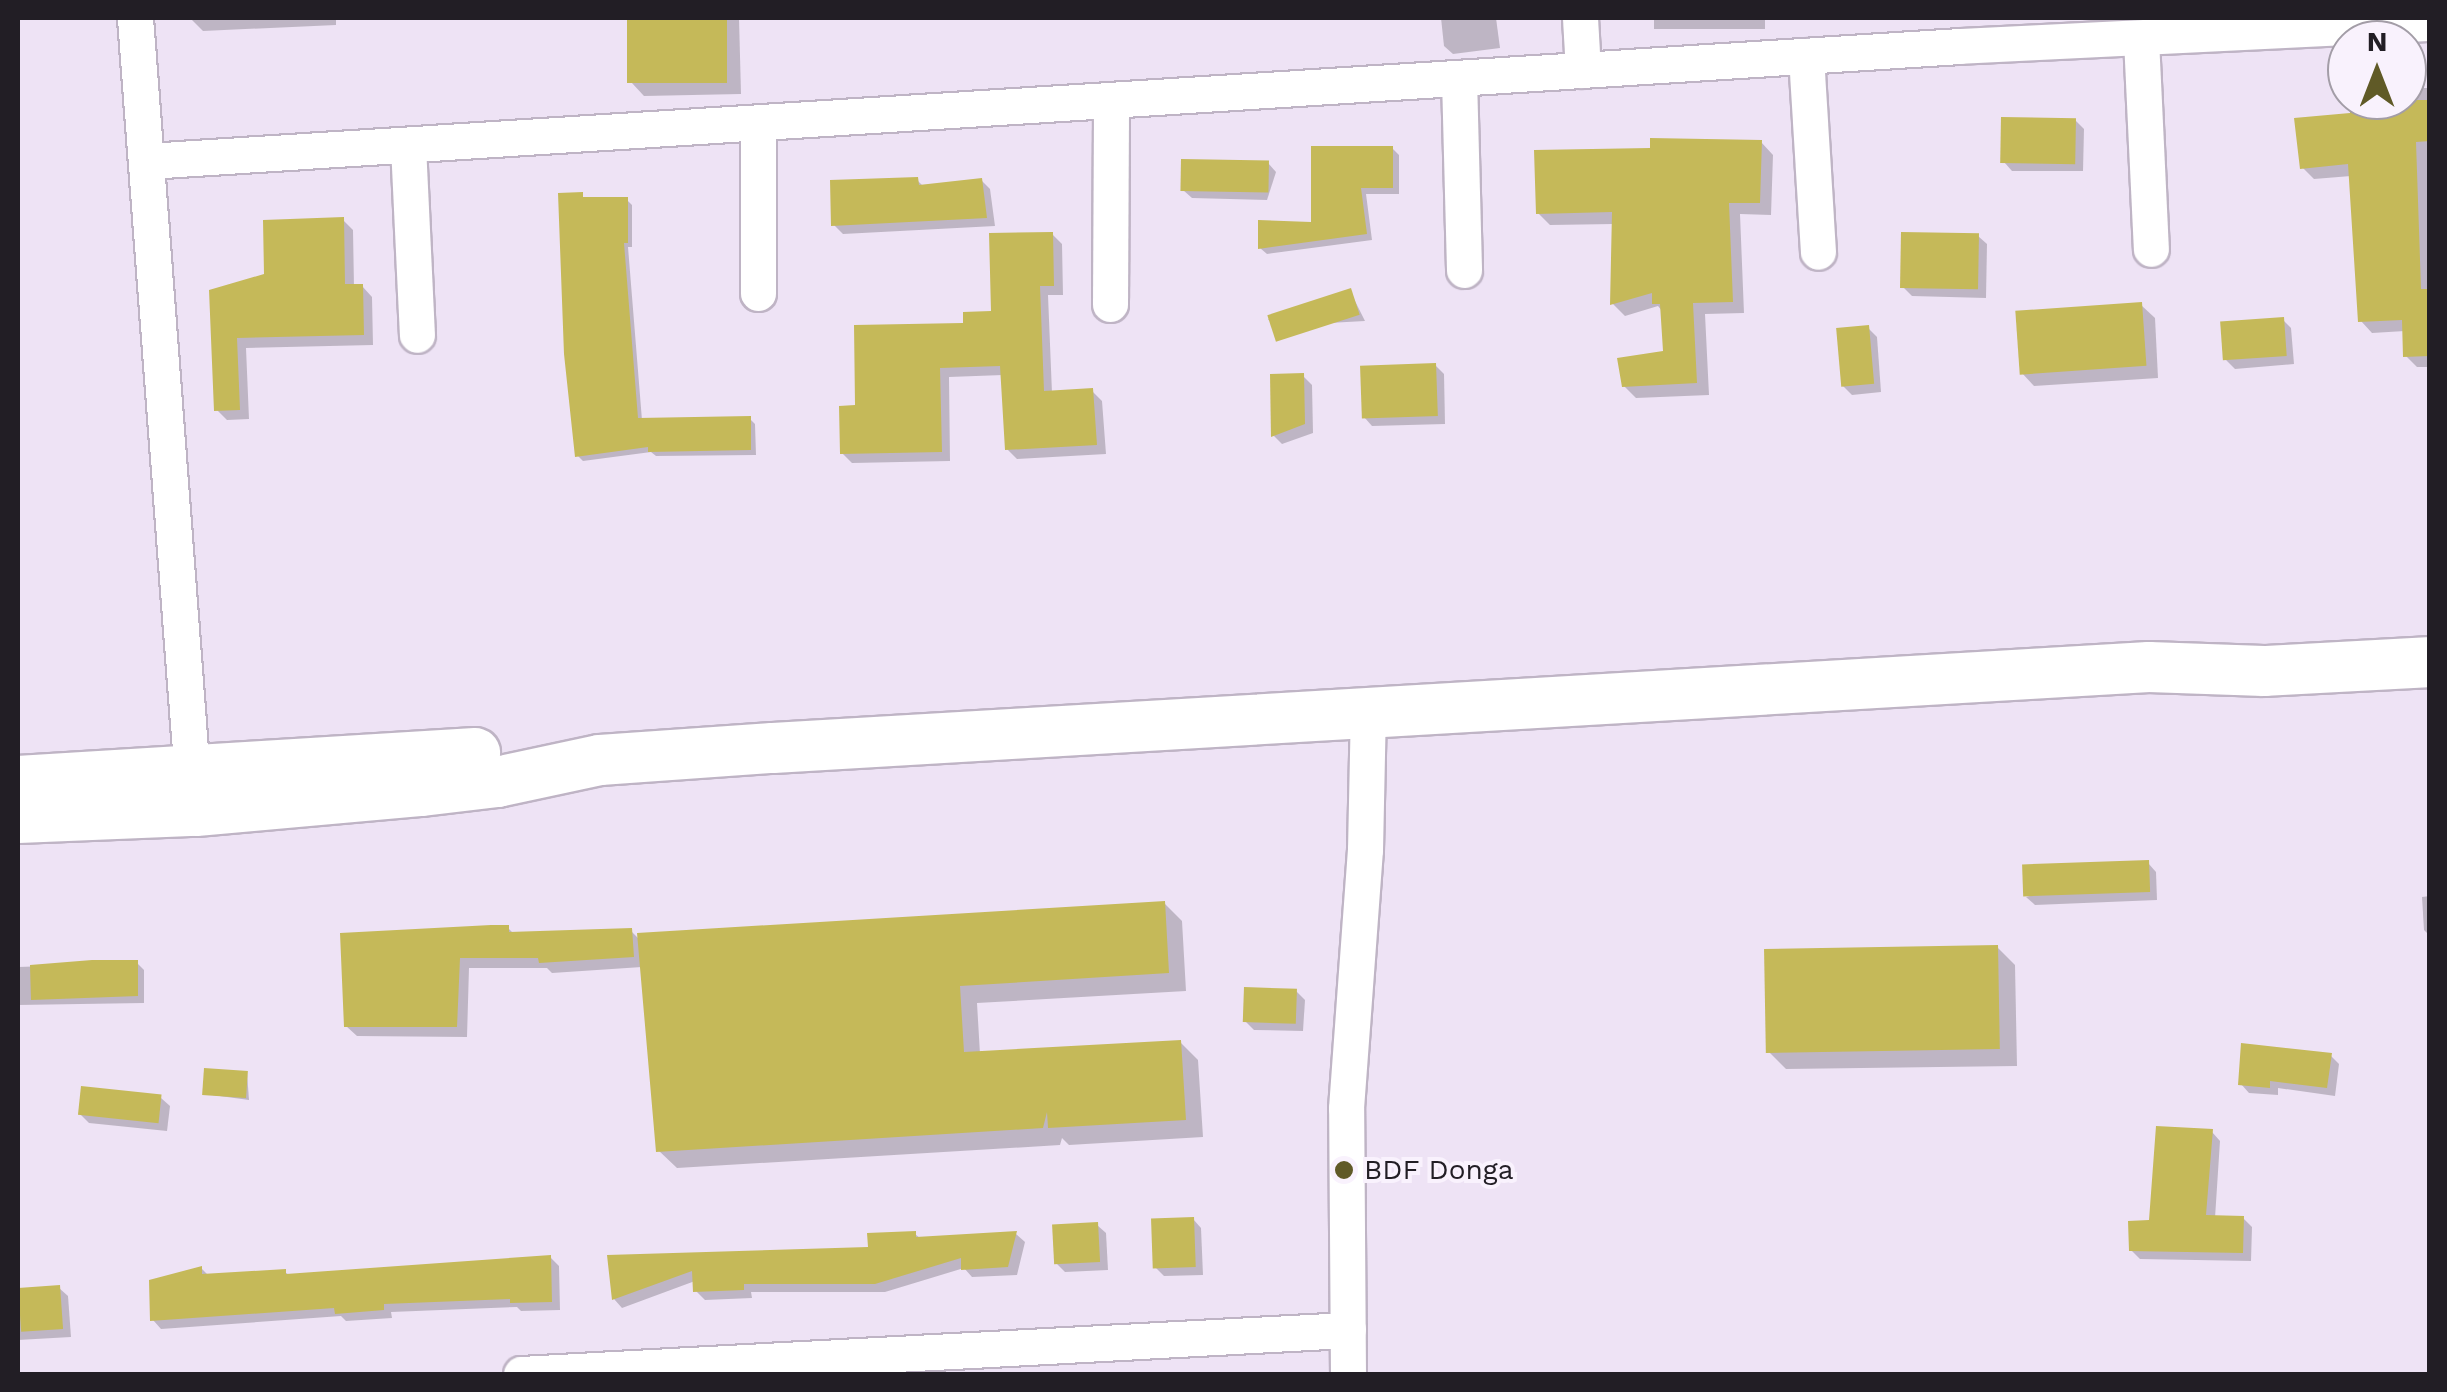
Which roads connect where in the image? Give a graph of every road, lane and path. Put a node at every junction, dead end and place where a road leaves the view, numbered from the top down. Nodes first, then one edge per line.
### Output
1 (136, 18) edge
2 (1580, 18) edge
3 (2324, 23) edge
4 (2430, 24) edge
5 (1956, 32) edge
6 (2141, 39) junction
7 (1806, 56) junction
8 (1583, 70) junction
9 (1459, 78) junction
10 (1111, 100) junction
11 (758, 123) junction
12 (408, 145) junction
13 (147, 162) junction
14 (2151, 249) dead end
15 (1818, 252) dead end
16 (1464, 270) dead end
17 (758, 293) dead end
18 (1110, 304) dead end
19 (416, 335) dead end
20 (2430, 634) edge
21 (2430, 662) edge
22 (2149, 667) junction
23 (1368, 711) junction
24 (18, 782) edge
25 (193, 791) junction
26 (18, 818) edge
27 (1348, 1330) junction
28 (662, 1370) edge
29 (521, 1374) edge
30 (1348, 1374) edge

1 - 13 street
2 - 8 street
3 - 4 street
3 - 6 street
5 - 6 street
5 - 7 street
6 - 14 street
7 - 8 street
7 - 15 street
8 - 9 street
9 - 10 street
9 - 16 street
10 - 11 street
10 - 18 street
11 - 12 street
11 - 17 street
12 - 13 street
12 - 19 street
13 - 25 street
20 - 22 main road
21 - 22 main road
22 - 23 main road
23 - 25 main road
23 - 27 street
24 - 25 main road
25 - 26 main road
27 - 28 street
27 - 30 street
28 - 29 street

